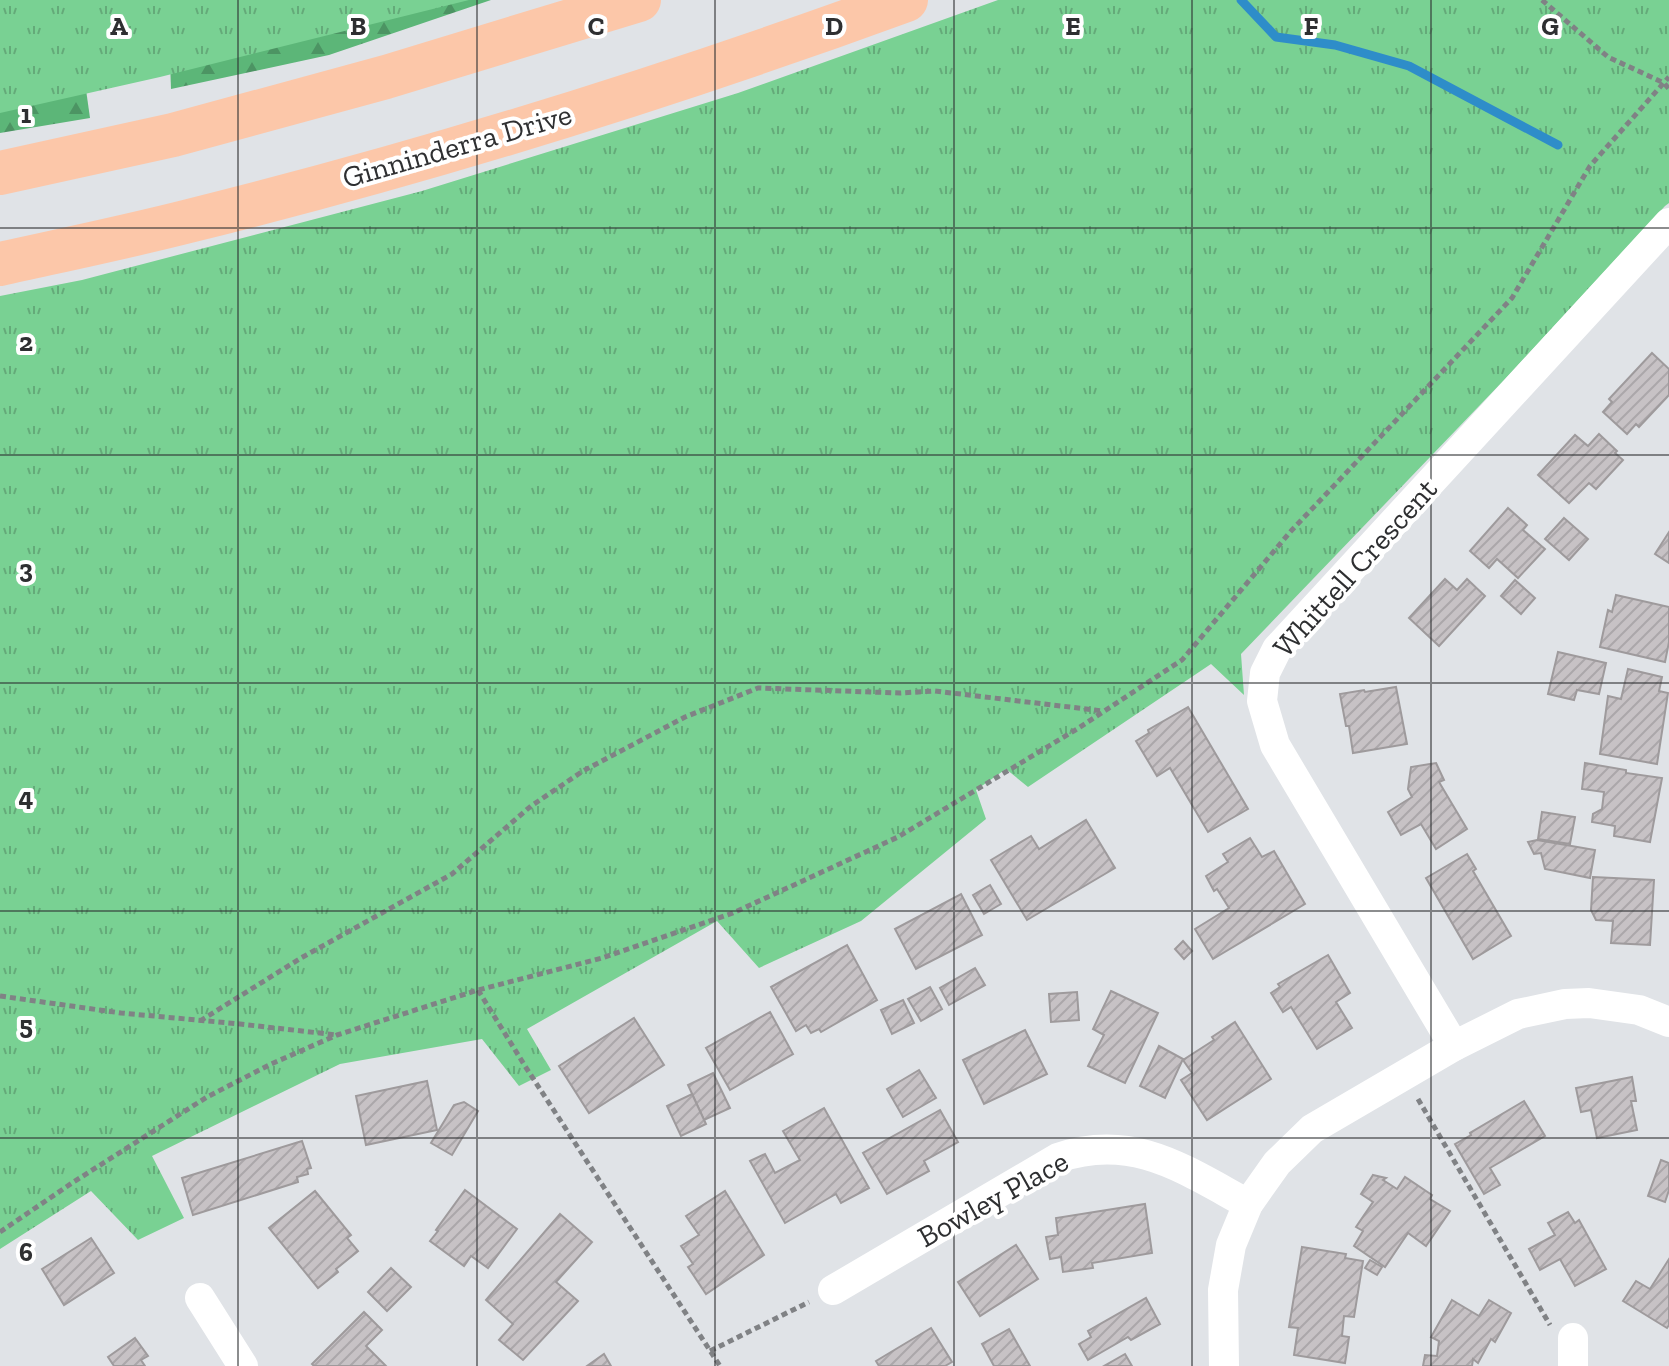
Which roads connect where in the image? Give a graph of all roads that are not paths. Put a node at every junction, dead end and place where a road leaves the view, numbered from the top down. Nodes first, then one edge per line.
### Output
1 (639, 0) edge
2 (906, 0) edge
3 (0, 173) edge
4 (1669, 223) edge
5 (0, 264) edge
6 (1669, 1022) edge
7 (1454, 1046) junction
8 (1248, 1204) junction
9 (833, 1290) road end
10 (200, 1298) dead end
11 (243, 1366) edge
12 (1224, 1366) edge

1 - 3 main road
2 - 5 main road, Ginninderra Drive
4 - 7 street, Whittell Crescent
6 - 7 street
7 - 8 street
8 - 9 street, Bowley Place
8 - 12 street
10 - 11 street

